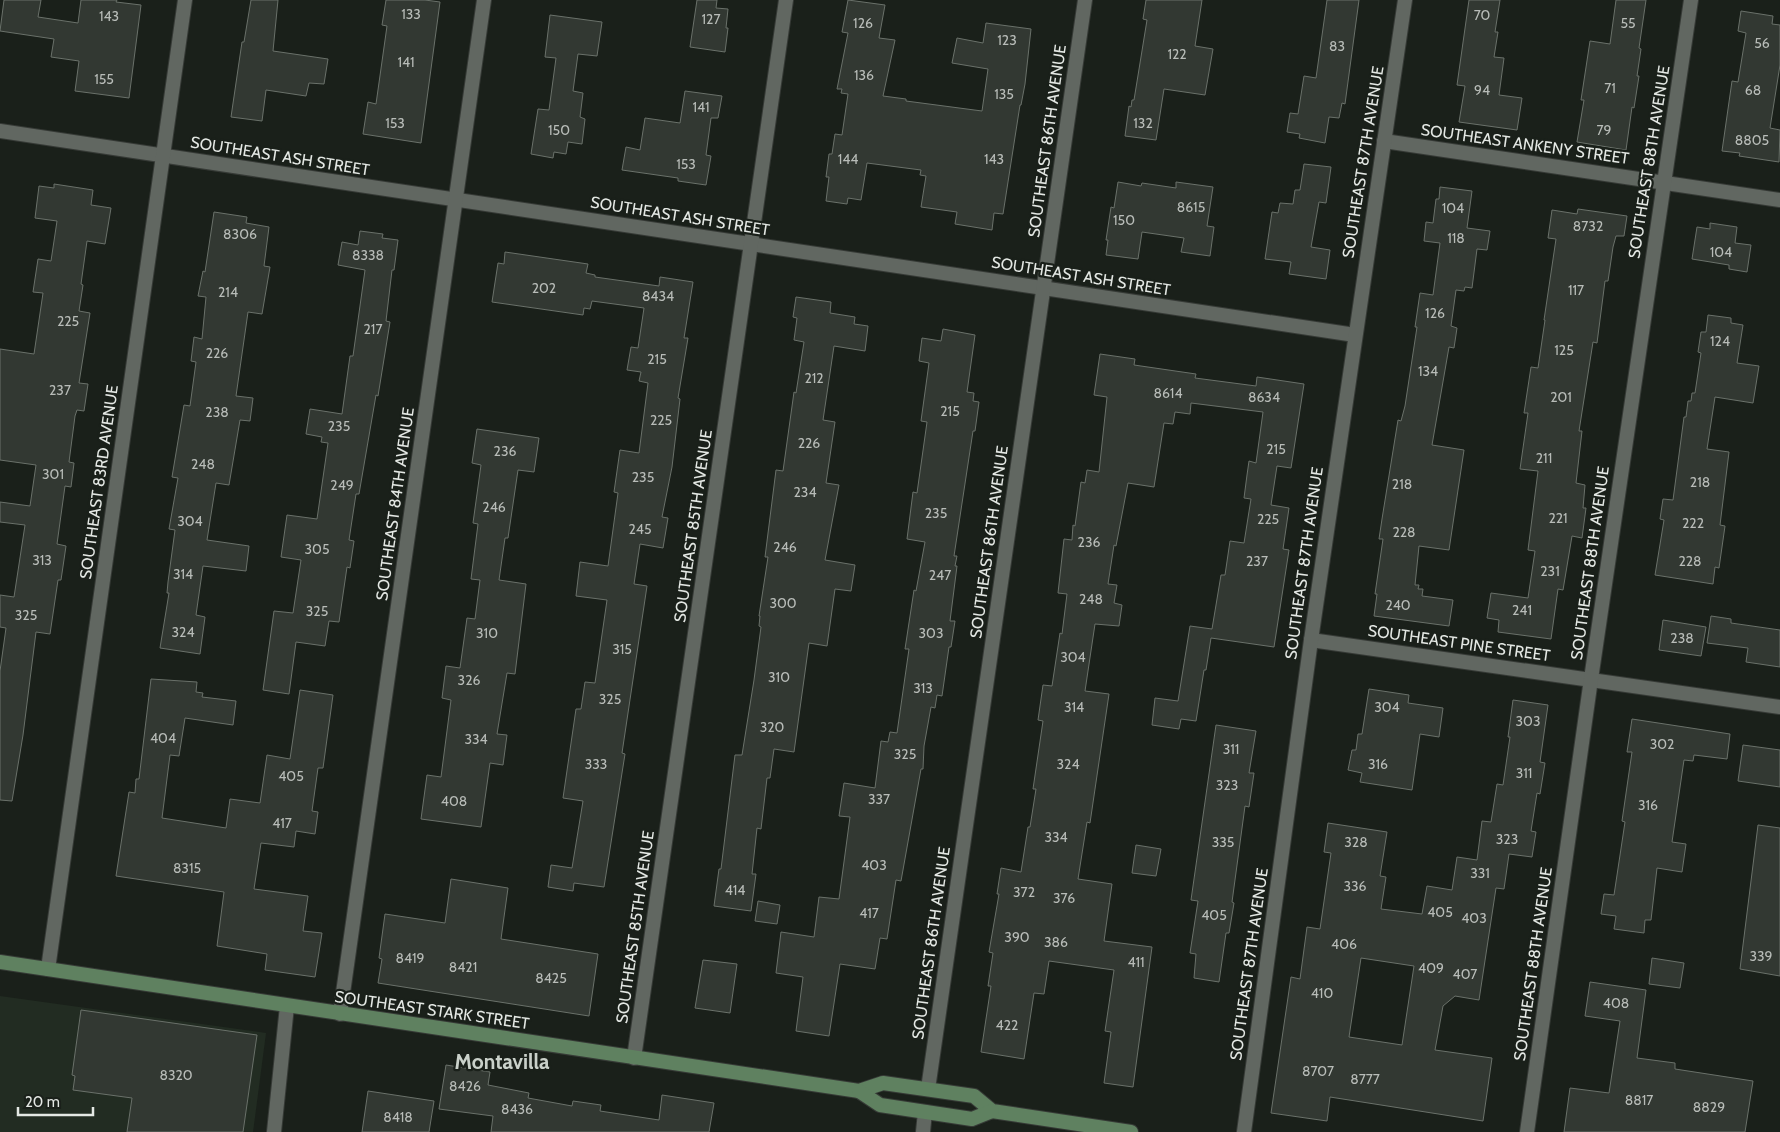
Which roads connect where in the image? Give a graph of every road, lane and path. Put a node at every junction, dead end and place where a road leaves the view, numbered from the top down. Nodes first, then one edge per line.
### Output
1 (185, 0) edge
2 (484, 0) edge
3 (786, 0) edge
4 (1085, 0) edge
5 (1405, 0) edge
6 (1691, 0) edge
7 (0, 132) edge
8 (1384, 141) junction
9 (162, 156) junction
10 (1663, 182) junction
11 (456, 200) junction
12 (1780, 200) edge
13 (751, 244) junction
14 (1044, 288) junction
15 (1355, 335) junction
16 (1311, 640) junction
17 (1591, 679) junction
18 (1780, 707) edge
19 (0, 962) edge
20 (48, 970) junction
21 (287, 1006) junction
22 (340, 1014) junction
23 (634, 1058) junction
24 (928, 1089) junction
25 (859, 1090) junction
26 (992, 1110) junction
27 (925, 1112) junction
28 (274, 1132) edge
29 (923, 1132) edge
30 (1131, 1132) edge
31 (1244, 1132) edge
32 (1527, 1132) edge

1 - 9 street, SOUTHEAST 83RD AVENUE
2 - 11 street, SOUTHEAST 84TH AVENUE
3 - 13 street, SOUTHEAST 85TH AVENUE
4 - 14 street, SOUTHEAST 86TH AVENUE
5 - 8 street, SOUTHEAST 87TH AVENUE
6 - 10 street, SOUTHEAST 88TH AVENUE
7 - 9 street, SOUTHEAST ASH STREET
8 - 10 street, SOUTHEAST ANKENY STREET
8 - 15 street, SOUTHEAST 87TH AVENUE
9 - 11 street, SOUTHEAST ASH STREET
9 - 20 street, SOUTHEAST 83RD AVENUE
10 - 12 street, SOUTHEAST ANKENY STREET
10 - 17 street, SOUTHEAST 88TH AVENUE
11 - 13 street, SOUTHEAST ASH STREET
11 - 22 street, SOUTHEAST 84TH AVENUE
13 - 14 street, SOUTHEAST ASH STREET
13 - 23 street, SOUTHEAST 85TH AVENUE
14 - 15 street, SOUTHEAST ASH STREET
14 - 24 street, SOUTHEAST 86TH AVENUE
15 - 16 street, SOUTHEAST 87TH AVENUE
16 - 17 street, SOUTHEAST PINE STREET
16 - 31 street, SOUTHEAST 87TH AVENUE
17 - 18 street, SOUTHEAST PINE STREET
17 - 32 street, SOUTHEAST 88TH AVENUE
19 - 20 main road, SOUTHEAST STARK STREET
20 - 21 main road, SOUTHEAST STARK STREET
21 - 22 main road, SOUTHEAST STARK STREET
21 - 28 street
22 - 23 main road, SOUTHEAST STARK STREET
23 - 25 main road, SOUTHEAST STARK STREET
24 - 25 main road, SOUTHEAST STARK STREET
24 - 26 main road, SOUTHEAST STARK STREET
25 - 27 main road, SOUTHEAST STARK STREET
26 - 27 main road, SOUTHEAST STARK STREET
26 - 30 main road, SOUTHEAST STARK STREET
27 - 29 street

